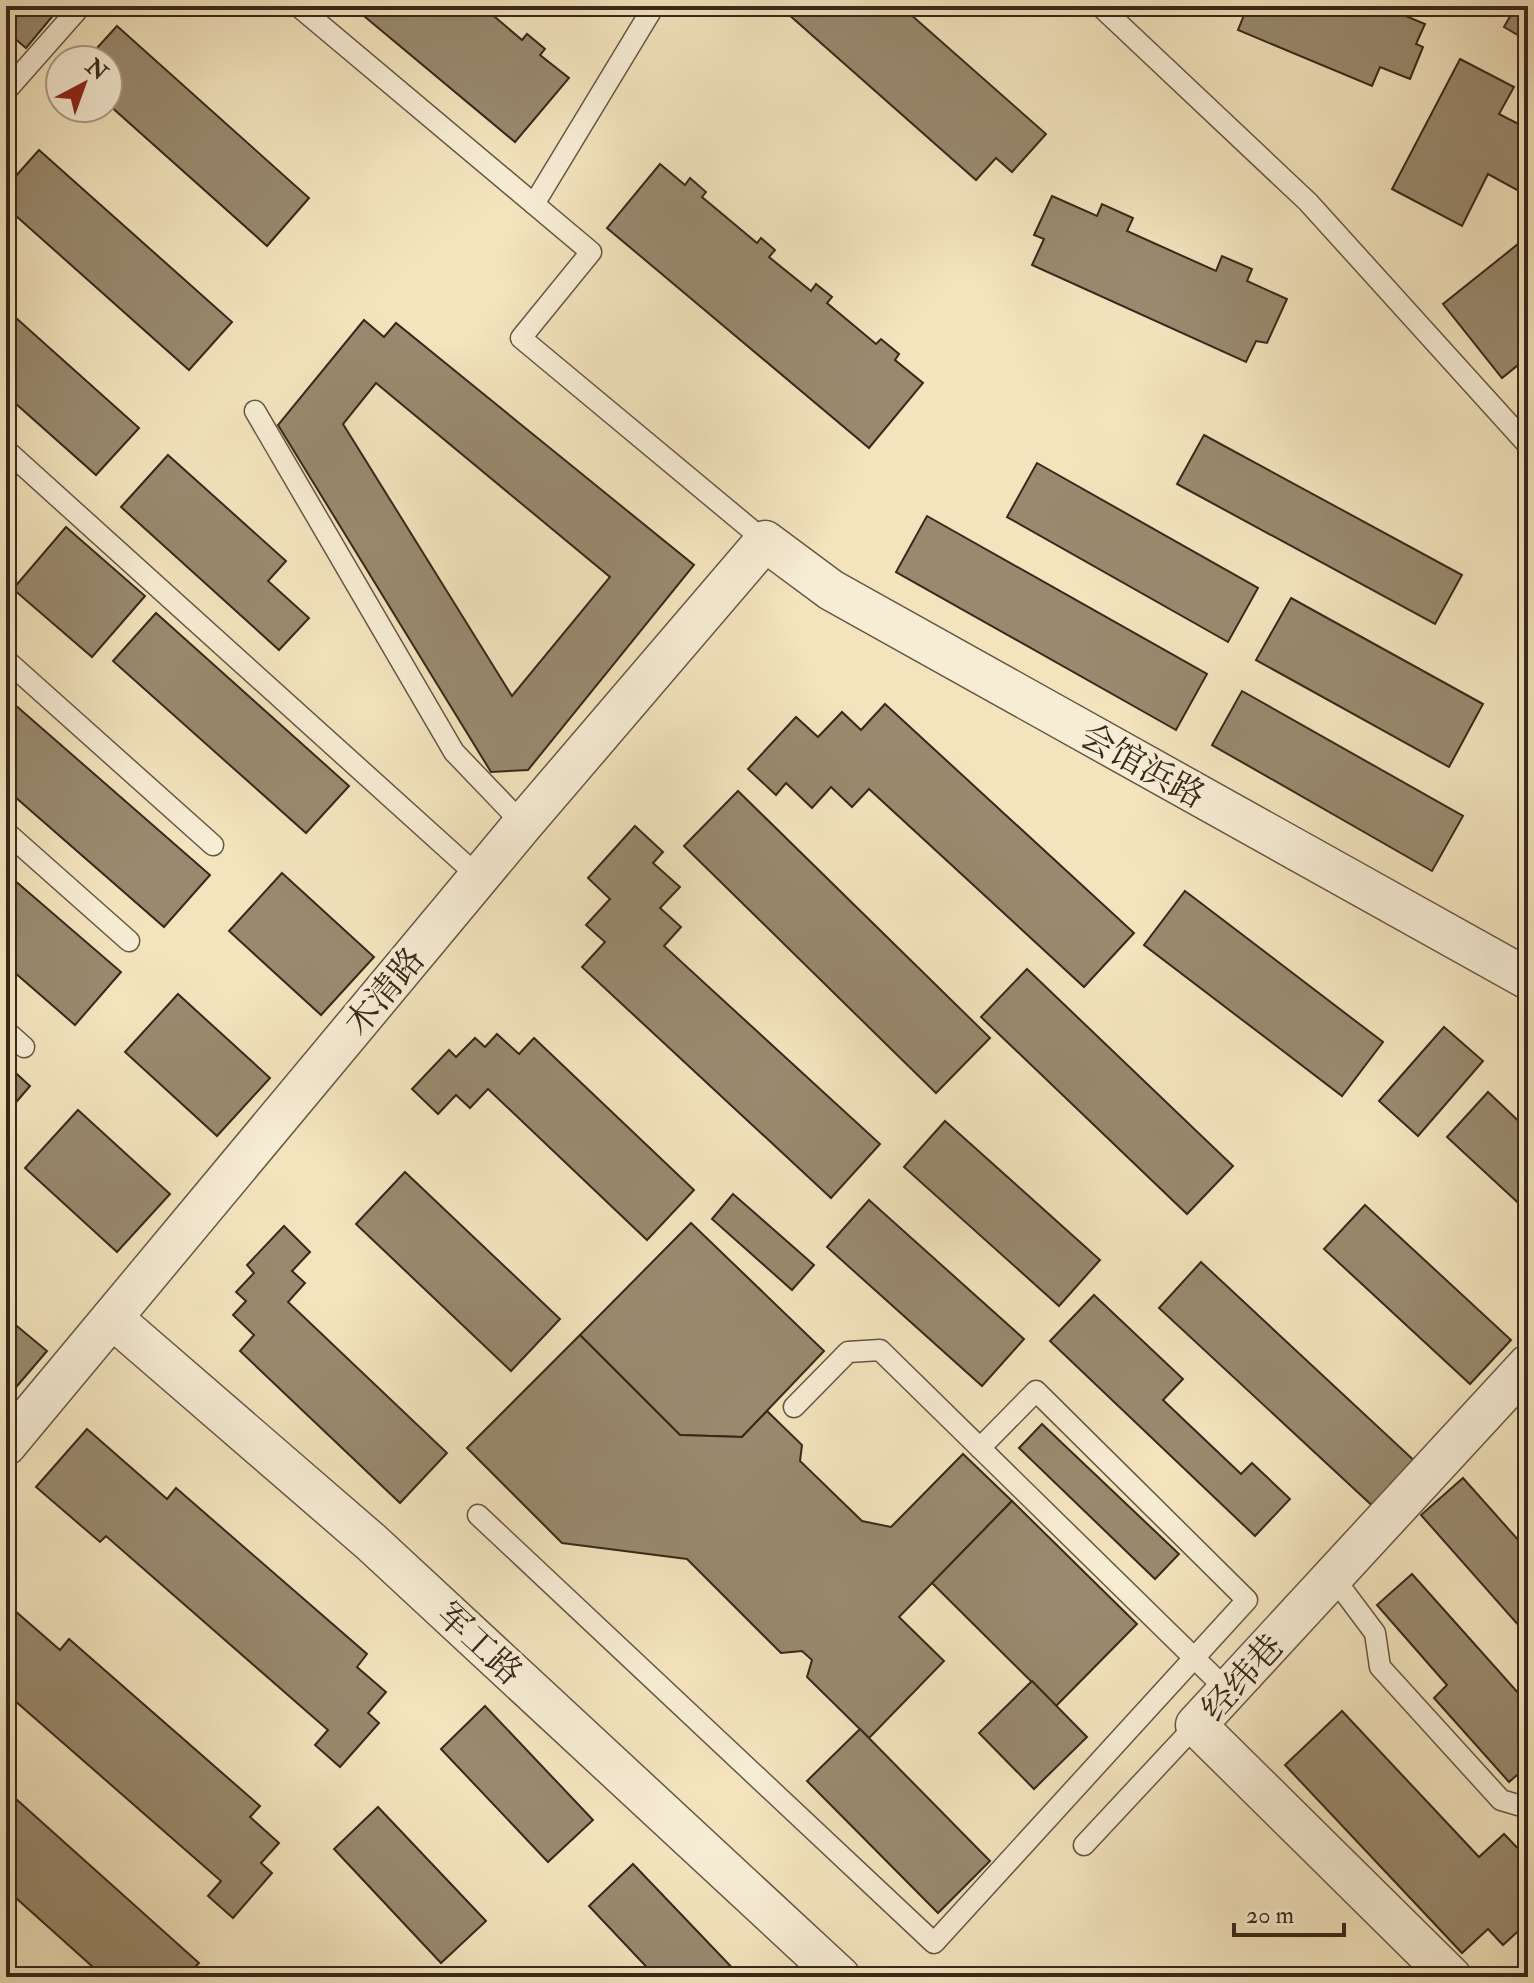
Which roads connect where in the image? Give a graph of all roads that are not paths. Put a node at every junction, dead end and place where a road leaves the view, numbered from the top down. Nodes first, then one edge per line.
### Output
1 (81, 6) edge
2 (298, 6) edge
3 (654, 6) edge
4 (1100, 6) edge
5 (6, 91) edge
6 (534, 204) junction
7 (255, 411) dead end
8 (1528, 445) edge
9 (6, 450) edge
10 (765, 541) junction
11 (6, 660) edge
12 (523, 824) junction
13 (6, 832) edge
14 (213, 845) dead end
15 (479, 877) junction
16 (129, 941) dead end
17 (1528, 979) edge
18 (6, 1031) edge
19 (24, 1047) dead end
20 (112, 1318) junction
21 (1528, 1365) edge
22 (794, 1407) dead end
23 (6, 1445) edge
24 (980, 1448) junction
25 (478, 1515) dead end
26 (1333, 1577) junction
27 (1194, 1658) junction
28 (1228, 1691) junction
29 (1196, 1725) junction
30 (1528, 1808) edge
31 (1084, 1845) dead end
32 (840, 1977) edge
33 (1451, 1977) edge

1 - 5 lane
2 - 6 lane
3 - 6 lane
4 - 8 lane
6 - 10 lane
7 - 12 lane
9 - 15 lane
10 - 12 street, 木清路
10 - 17 street, 会馆浜路
11 - 14 lane
12 - 15 street, 木清路
13 - 16 lane
15 - 20 street, 木清路
18 - 19 lane
20 - 23 street, 木清路
20 - 32 street, 军工路
21 - 26 street, 经纬巷
22 - 24 lane
24 - 27 lane
24 - 27 lane
25 - 27 lane
26 - 28 street, 经纬巷
26 - 30 lane
27 - 28 lane
28 - 29 street, 经纬巷
29 - 31 lane
29 - 33 street, 经纬巷

